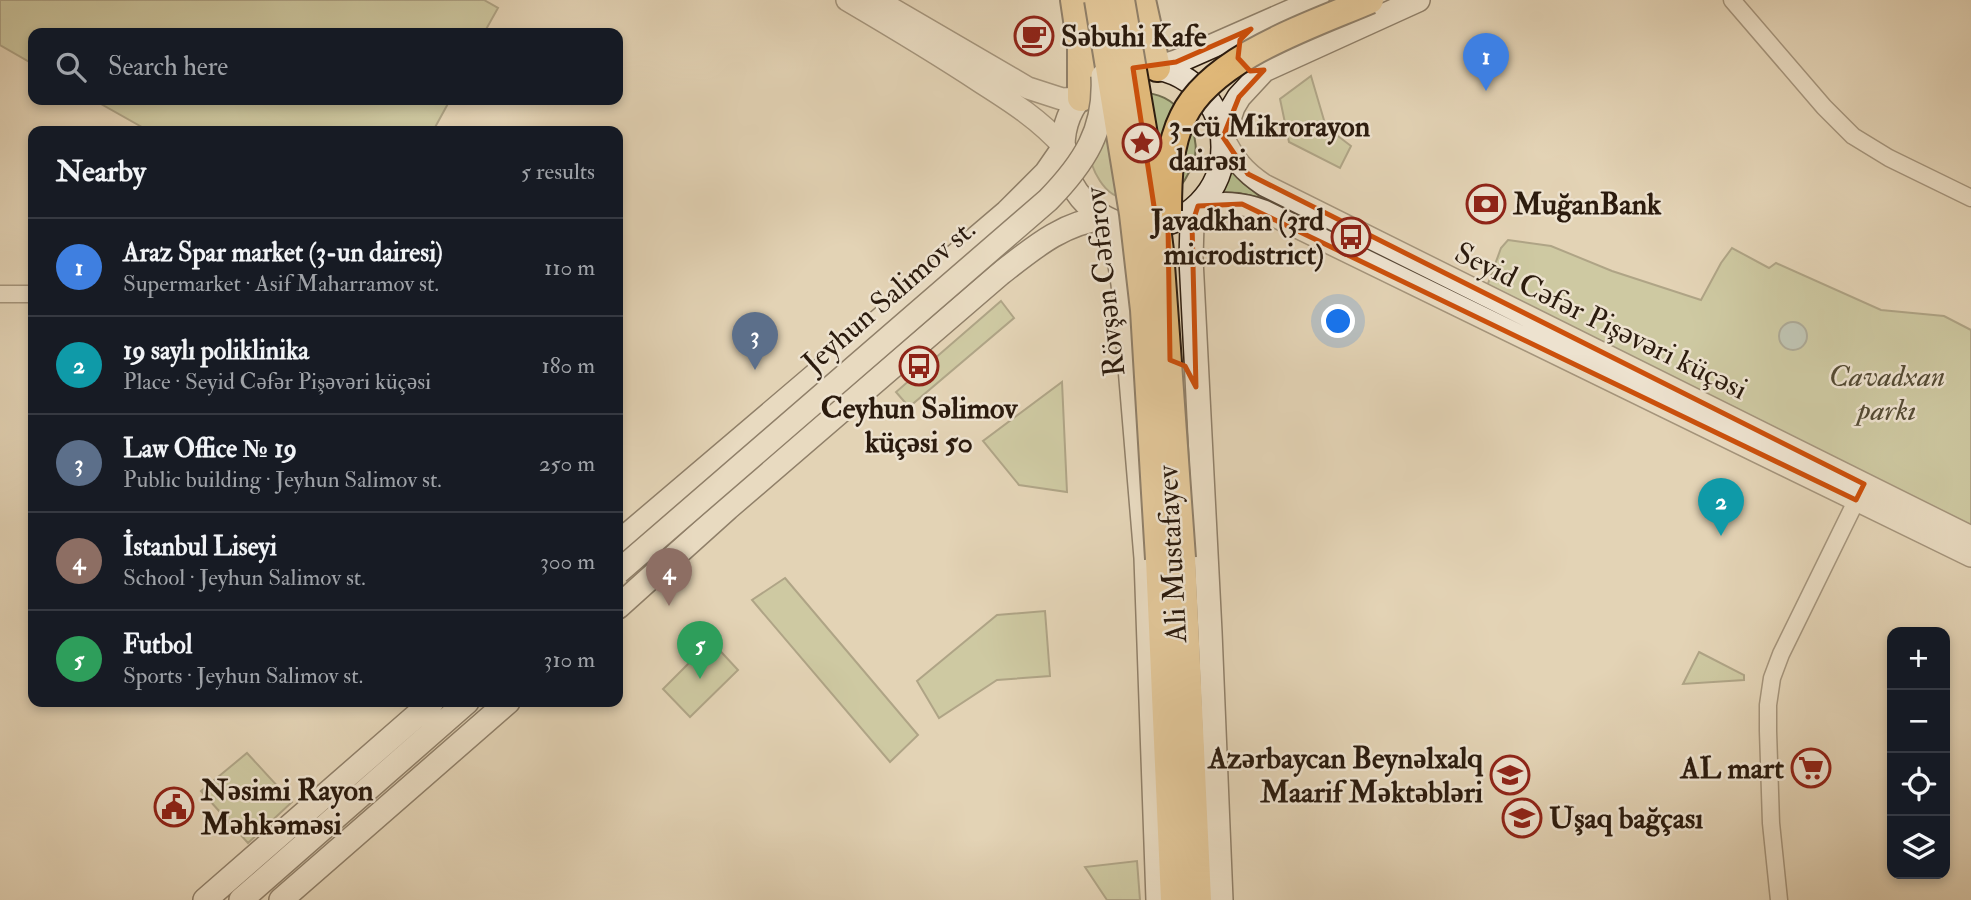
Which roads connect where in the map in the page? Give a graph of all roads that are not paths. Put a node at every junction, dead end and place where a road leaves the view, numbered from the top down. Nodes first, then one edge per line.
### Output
1 (847, 0) edge
2 (877, 0) edge
3 (1075, 0) edge
4 (1135, 0) edge
5 (1142, 0) edge
6 (1317, 0) edge
7 (1370, 0) edge
8 (1418, 0) edge
9 (1732, 0) edge
10 (1106, 4) edge
11 (1251, 29) junction
12 (1157, 68) junction
13 (1264, 70) junction
14 (1081, 98) junction
15 (1223, 137) junction
16 (1064, 147) junction
17 (1971, 198) edge
18 (1198, 206) junction
19 (1105, 218) junction
20 (971, 242) junction
21 (1000, 274) junction
22 (0, 294) edge
23 (28, 294) edge
24 (1554, 341) junction
25 (1183, 386) junction
26 (1133, 396) junction
27 (1860, 492) junction
28 (1971, 537) edge
29 (623, 539) edge
30 (1971, 556) edge
31 (1171, 558) junction
32 (623, 568) edge
33 (623, 602) edge
34 (426, 707) edge
35 (450, 707) edge
36 (461, 707) edge
37 (502, 707) edge
38 (436, 729) junction
39 (205, 900) edge
40 (241, 900) edge
41 (281, 900) edge
42 (1157, 900) edge
43 (1174, 900) edge
44 (1198, 900) edge
45 (1220, 900) edge
46 (1779, 900) edge

1 - 16 street
2 - 14 street
3 - 4 main road
3 - 14 main road
5 - 12 main road
6 - 11 main road
7 - 25 main road, bridge
8 - 13 main road
9 - 17 street
10 - 25 main road, Rövşən Cəfərov, bridge
10 - 31 main road, Rövşən Cəfərov, bridge
10 - 32 main road, Jeyhun Salimov st., bridge
11 - 12 main road
11 - 13 main road
12 - 14 main road
12 - 15 main road
13 - 15 main road
14 - 16 main road
15 - 18 main road
15 - 24 street, Seyid Cəfər Pişəvəri küçəsi
16 - 19 main road
16 - 20 main road, Jeyhun Salimov st.
18 - 19 main road
18 - 24 street, Seyid Cəfər Pişəvəri küçəsi
18 - 25 main road, Ali Mustafayev
19 - 21 main road, Jeyhun Salimov st.
19 - 26 main road, Ali Mustafayev
20 - 21 main road
20 - 29 main road, Jeyhun Salimov st.
21 - 33 main road, Jeyhun Salimov st.
22 - 23 street
24 - 27 street, Seyid Cəfər Pişəvəri küçəsi
25 - 26 main road
25 - 31 main road, Rövşən Cəfərov, bridge
25 - 45 main road, Ali Mustafayev
26 - 42 main road, Ali Mustafayev
27 - 28 street, Seyid Cəfər Pişəvəri küçəsi
27 - 30 street, Seyid Cəfər Pişəvəri küçəsi
27 - 46 street
31 - 43 main road, Ali Mustafayev
31 - 44 main road, Ali Mustafayev
34 - 39 main road
35 - 38 main road
36 - 38 main road
37 - 41 main road
38 - 40 main road

